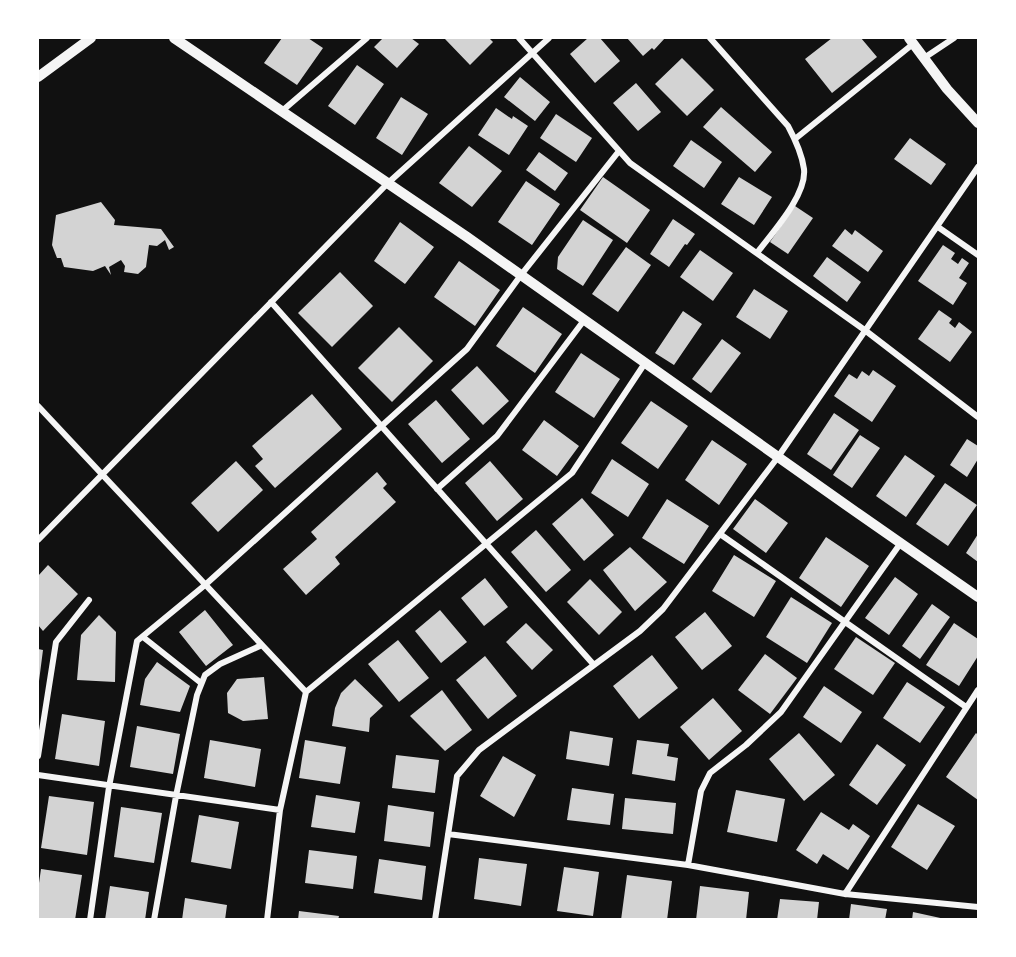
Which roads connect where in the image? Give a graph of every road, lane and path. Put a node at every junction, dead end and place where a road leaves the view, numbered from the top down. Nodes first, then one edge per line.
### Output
1 (91, 38) edge
2 (174, 38) edge
3 (368, 38) edge
4 (519, 38) edge
5 (549, 38) edge
6 (710, 38) edge
7 (954, 38) edge
8 (911, 41) edge
9 (532, 52) junction
10 (924, 58) junction
11 (38, 77) edge
12 (282, 111) junction
13 (978, 123) edge
14 (795, 139) junction
15 (619, 151) junction
16 (978, 167) edge
17 (388, 183) junction
18 (938, 227) junction
19 (757, 253) junction
20 (978, 255) edge
21 (521, 275) junction
22 (271, 302) junction
23 (585, 319) junction
24 (866, 331) junction
25 (645, 363) junction
26 (38, 406) edge
27 (978, 417) edge
28 (382, 427) junction
29 (777, 457) junction
30 (101, 475) junction
31 (437, 489) junction
32 (720, 534) junction
33 (38, 540) edge
34 (900, 544) junction
35 (487, 545) junction
36 (205, 585) junction
37 (978, 597) edge
38 (89, 600) dead end
39 (845, 621) junction
40 (143, 637) junction
41 (262, 645) junction
42 (594, 665) junction
43 (201, 684) junction
44 (978, 690) edge
45 (306, 692) junction
46 (966, 707) junction
47 (38, 756) edge
48 (38, 775) edge
49 (109, 787) junction
50 (176, 796) junction
51 (280, 810) junction
52 (448, 834) junction
53 (688, 865) junction
54 (845, 894) junction
55 (978, 907) edge
56 (90, 920) edge
57 (154, 920) edge
58 (267, 920) edge
59 (435, 920) edge

1 - 11 street
2 - 12 street
3 - 12 street
4 - 9 street
5 - 9 street
6 - 14 street
7 - 10 street
8 - 10 street
8 - 14 street
9 - 15 street
9 - 17 street
10 - 13 street
12 - 17 street
14 - 19 street
15 - 19 street
15 - 21 street
16 - 18 street
17 - 21 street
17 - 22 street
18 - 20 street
18 - 24 street
19 - 24 street
21 - 23 street
21 - 28 street
22 - 28 street
22 - 30 street
23 - 25 street
23 - 31 street
24 - 27 street
24 - 29 street
25 - 29 street
25 - 35 street
26 - 30 street
28 - 31 street
28 - 36 street
29 - 32 street
29 - 34 street
30 - 33 street
30 - 36 street
31 - 35 street
32 - 39 street
32 - 42 street
34 - 37 street
34 - 39 street
35 - 42 street
35 - 45 street
36 - 40 street
36 - 41 street
38 - 47 street
39 - 46 street
39 - 53 street
40 - 43 street
40 - 49 street
41 - 43 street
41 - 45 street
42 - 52 street
43 - 50 street
44 - 46 street
45 - 51 street
46 - 54 street
48 - 49 street
49 - 50 street
49 - 56 street
50 - 51 street
50 - 57 street
51 - 58 street
52 - 53 street
52 - 59 street
53 - 54 street
54 - 55 street

